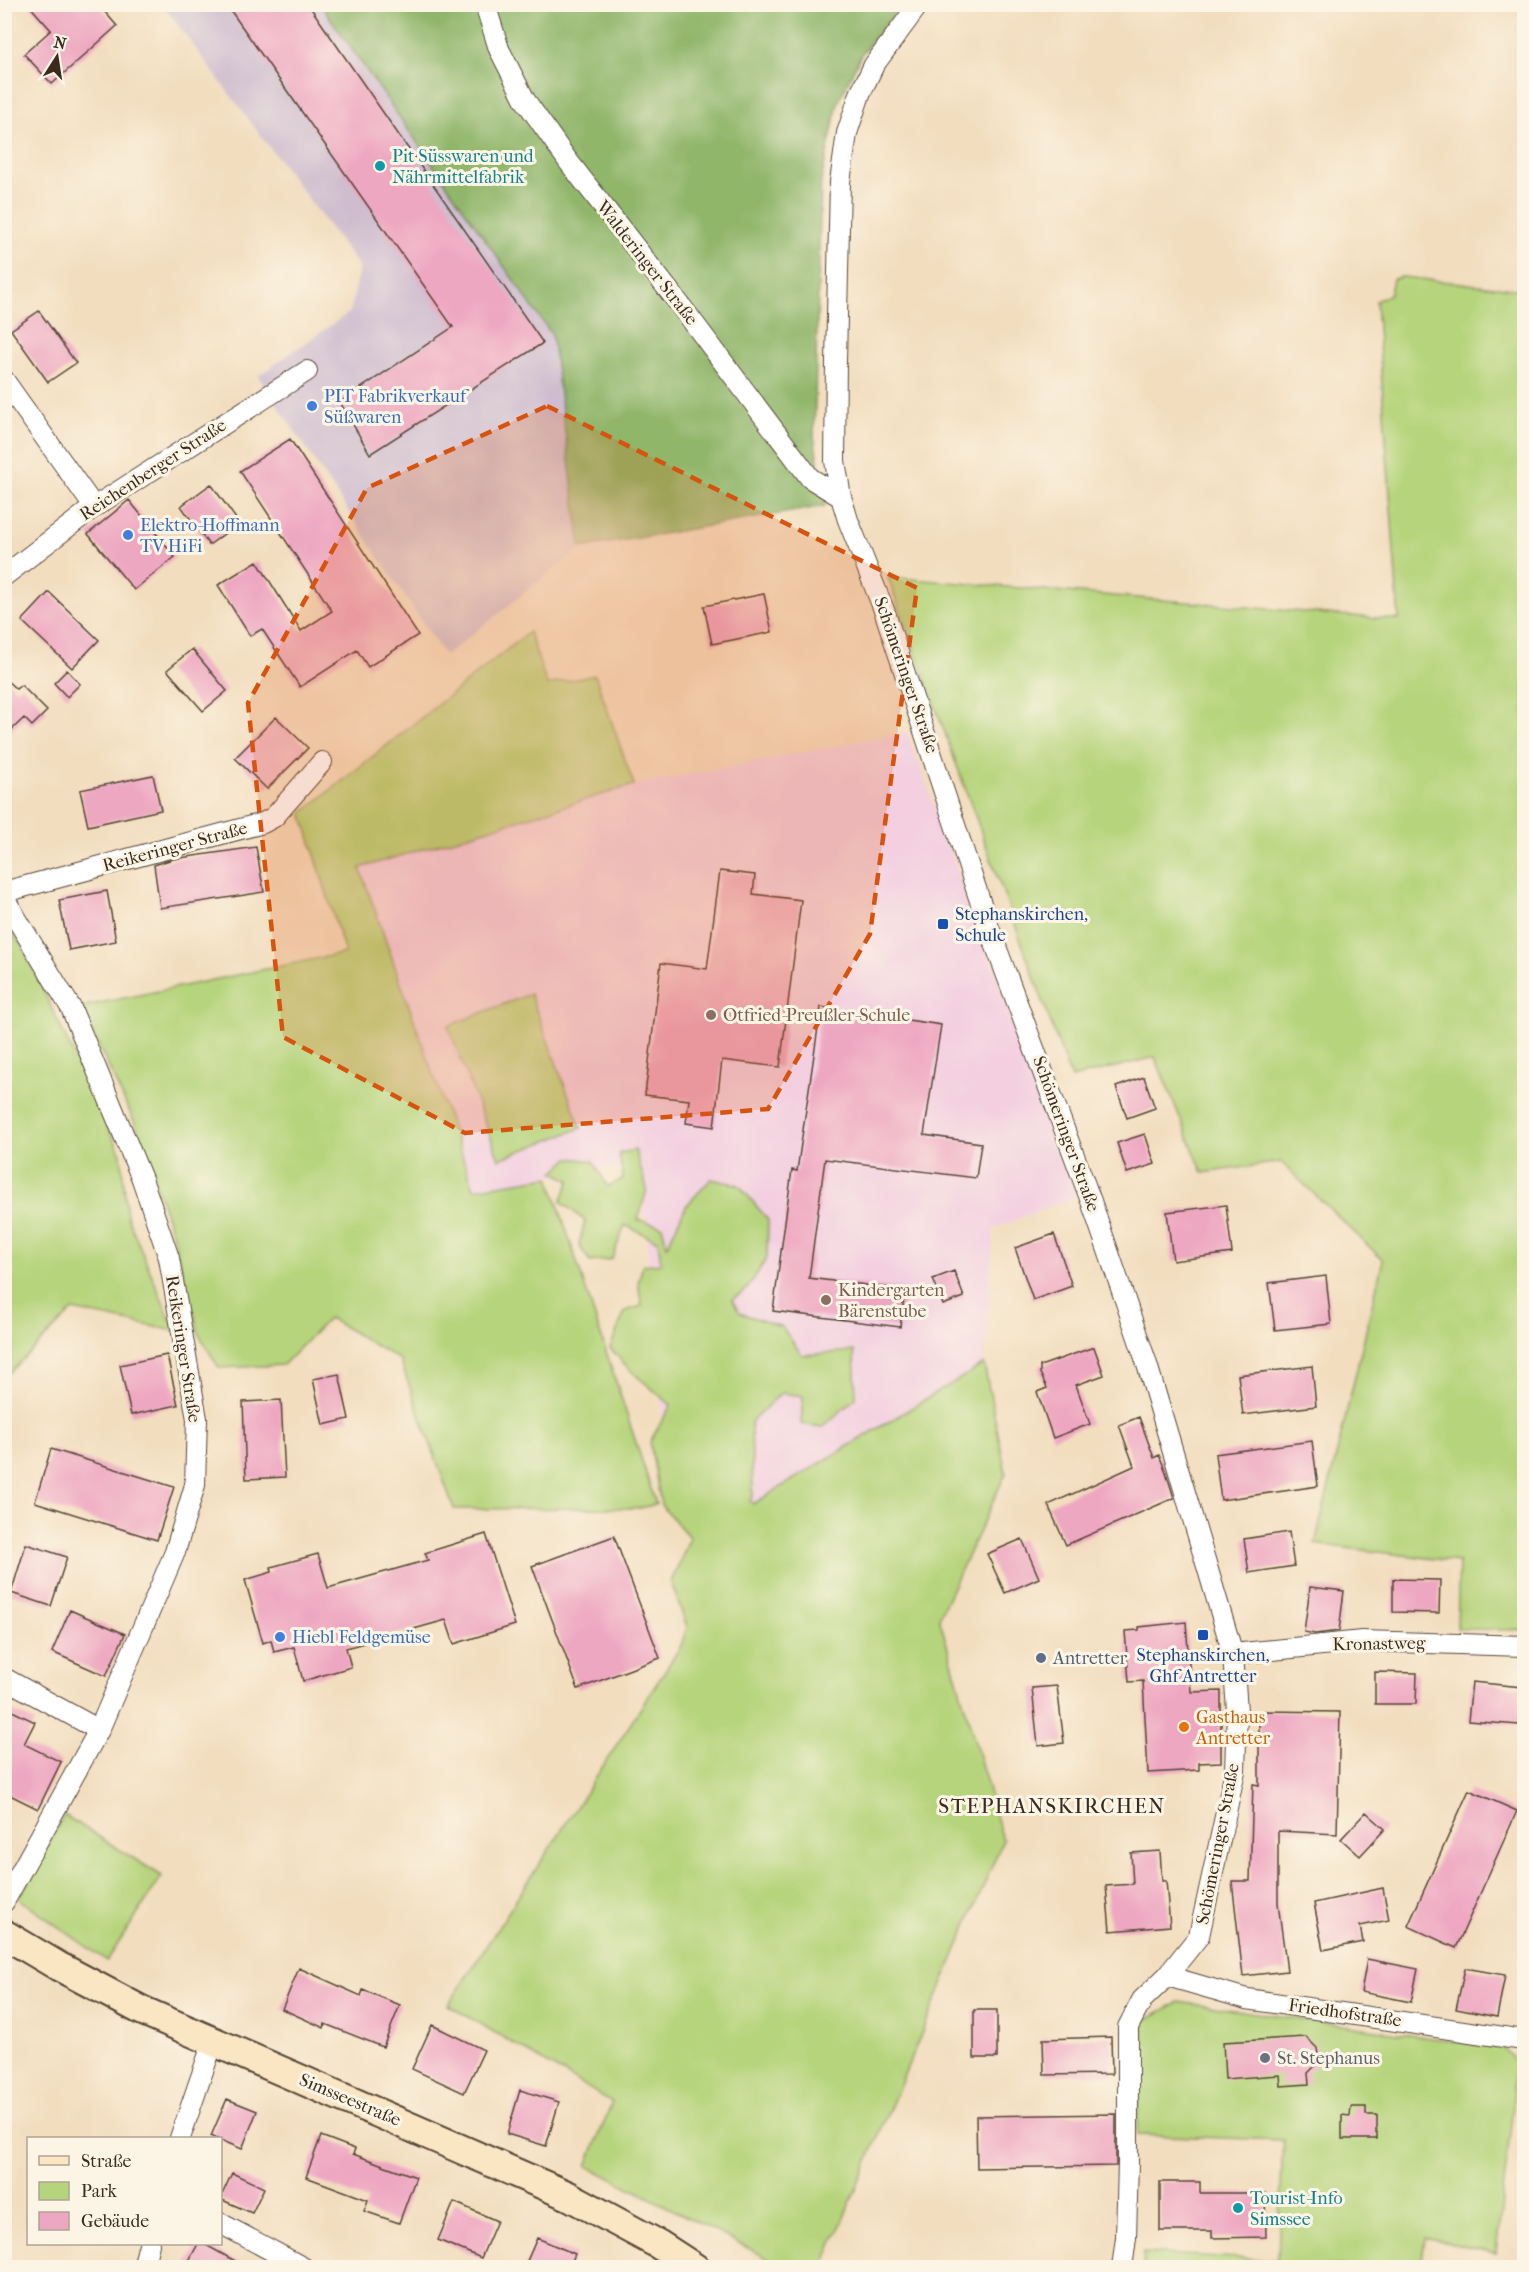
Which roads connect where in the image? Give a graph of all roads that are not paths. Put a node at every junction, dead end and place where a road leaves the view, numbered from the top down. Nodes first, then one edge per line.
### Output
1 (486, 4) edge
2 (919, 4) edge
3 (307, 371) dead end
4 (4, 380) edge
5 (841, 497) junction
6 (94, 507) junction
7 (4, 576) edge
8 (322, 762) dead end
9 (4, 892) edge
10 (4, 898) edge
11 (1524, 1646) edge
12 (1233, 1654) junction
13 (4, 1678) edge
14 (99, 1730) junction
15 (4, 1902) edge
16 (7, 1944) edge
17 (1167, 1976) junction
18 (1524, 2040) edge
19 (213, 2043) junction
20 (181, 2137) edge
21 (222, 2224) edge
22 (148, 2245) edge
23 (142, 2268) edge
24 (304, 2268) edge
25 (695, 2268) edge
26 (1122, 2268) edge

1 - 5 street, Walderinger Straße
2 - 5 street, Schömeringer Straße
3 - 6 street, Reichenberger Straße
4 - 6 street
5 - 12 street, Schömeringer Straße
6 - 7 street, Reichenberger Straße
8 - 9 street, Reikeringer Straße
10 - 14 street, Reikeringer Straße
11 - 12 street, Kronastweg
12 - 17 street, Schömeringer Straße
13 - 14 street
14 - 15 street, Reikeringer Straße
16 - 19 main road, Simsseestraße
17 - 18 street, Friedhofstraße
17 - 26 street, Schömeringer Straße
19 - 20 street
19 - 25 main road, Simsseestraße
21 - 24 street
22 - 23 street

